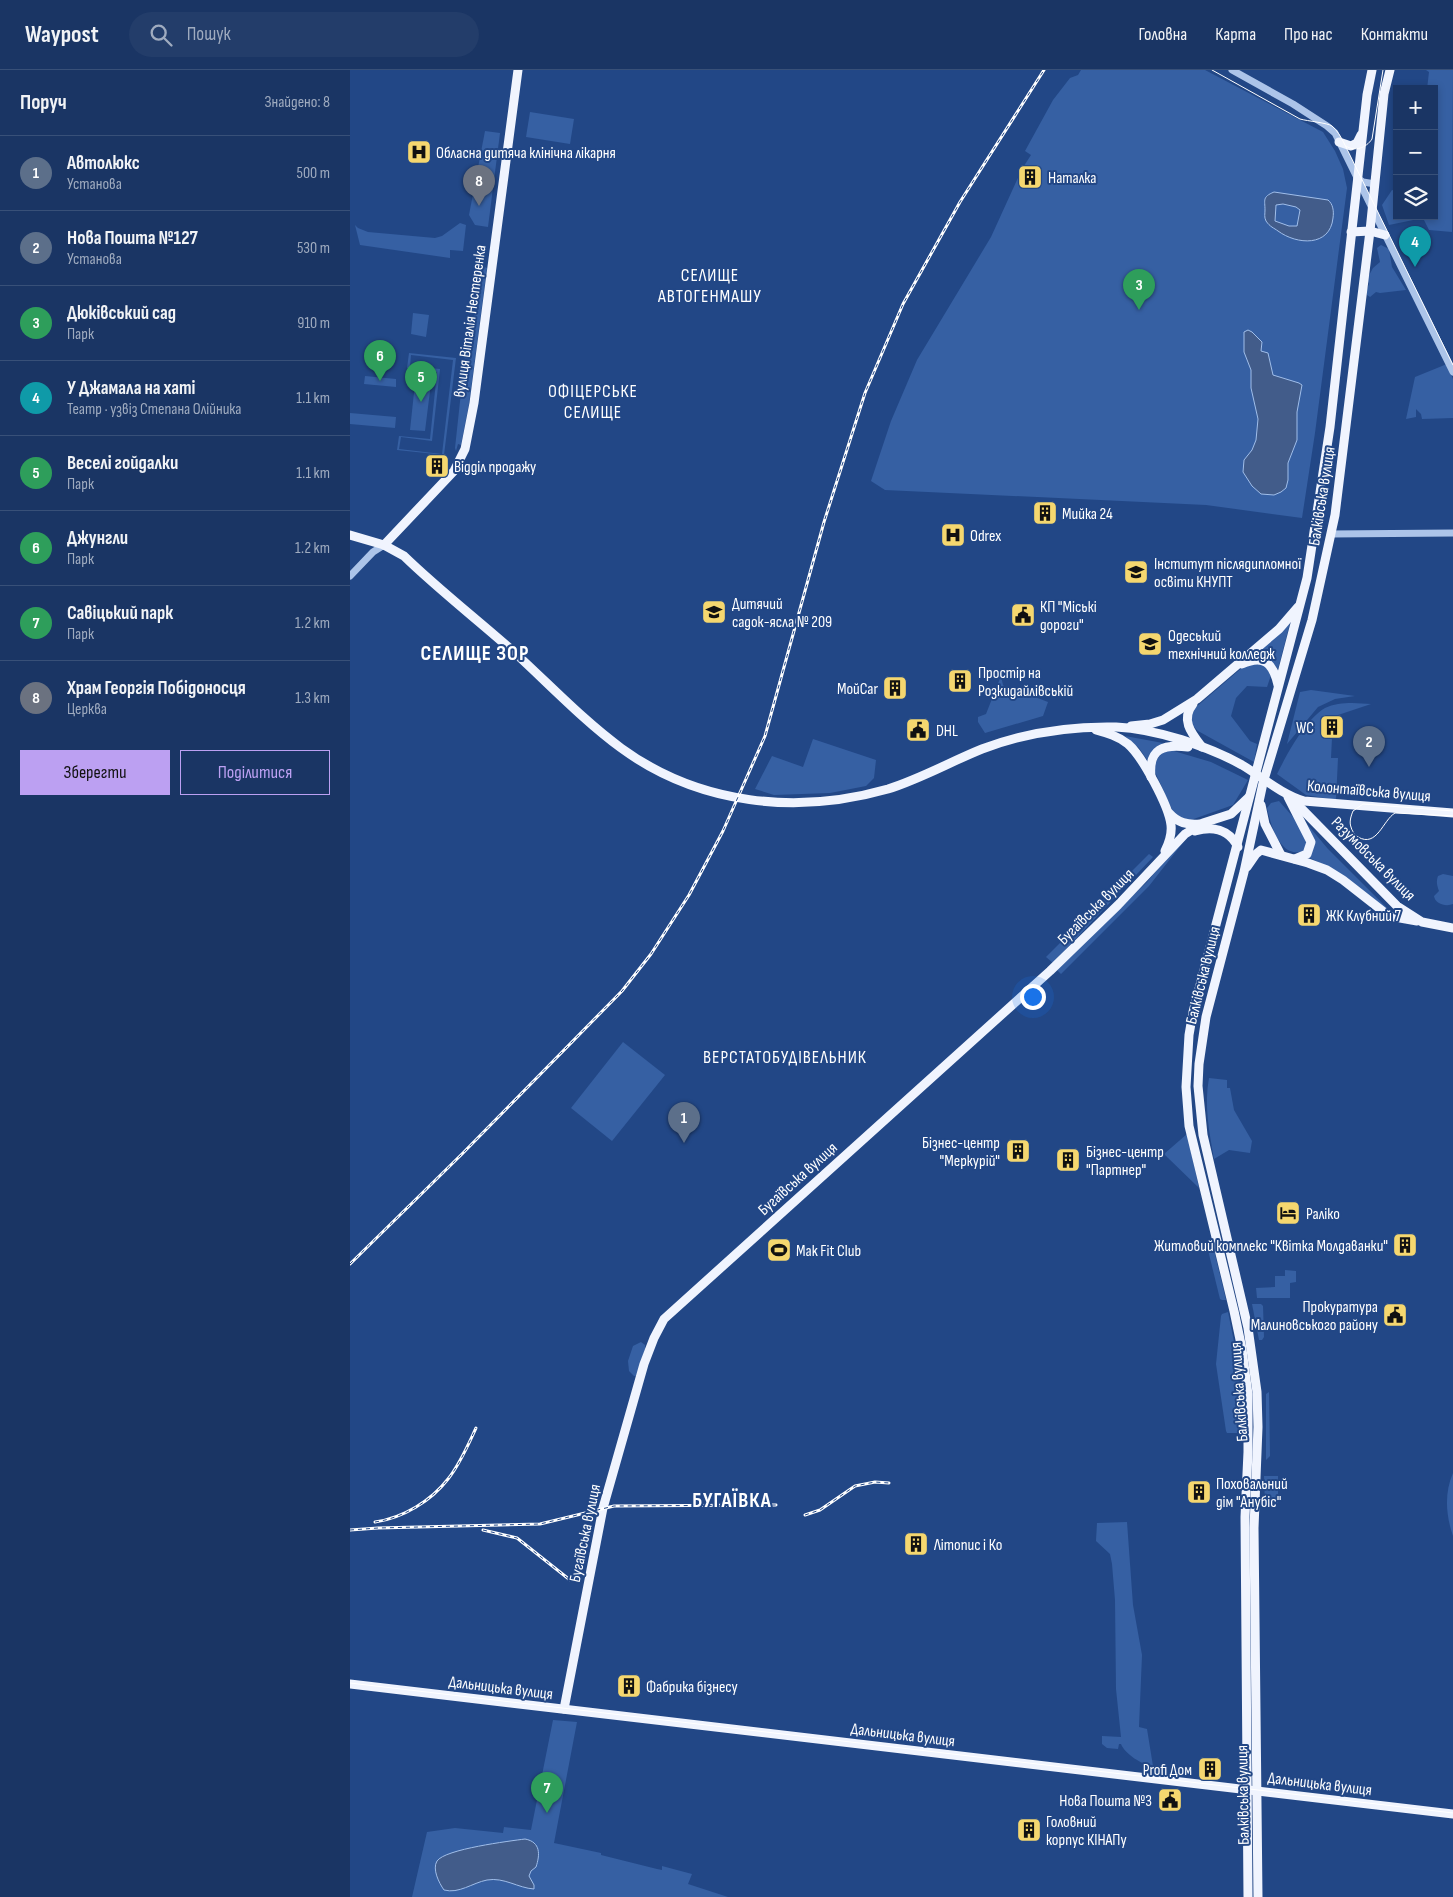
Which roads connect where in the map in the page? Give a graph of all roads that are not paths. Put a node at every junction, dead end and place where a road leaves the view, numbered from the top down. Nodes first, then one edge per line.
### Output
1 (518, 70) edge
2 (1232, 70) edge
3 (1372, 70) edge
4 (1390, 70) edge
5 (1363, 132) junction
6 (1339, 142) junction
7 (1357, 177) junction
8 (1375, 184) junction
9 (1372, 212) junction
10 (1370, 231) junction
11 (1351, 232) junction
12 (1385, 235) junction
13 (1453, 372) edge
14 (1331, 534) junction
15 (1453, 534) edge
16 (350, 535) edge
17 (384, 545) junction
18 (350, 576) edge
19 (1301, 603) junction
20 (1235, 667) junction
21 (1279, 688) junction
22 (1197, 699) junction
23 (1116, 727) junction
24 (1084, 728) junction
25 (1203, 748) junction
26 (1152, 779) junction
27 (1285, 793) junction
28 (1255, 795) junction
29 (1167, 810) junction
30 (1453, 813) edge
31 (1202, 823) junction
32 (1185, 834) junction
33 (1238, 847) junction
34 (1281, 855) junction
35 (1294, 858) junction
36 (1161, 860) junction
37 (1244, 872) junction
38 (1422, 922) junction
39 (1453, 928) edge
40 (350, 1684) edge
41 (564, 1709) junction
42 (1252, 1791) junction
43 (1453, 1814) edge
44 (1248, 1897) edge
45 (1258, 1897) edge

1 - 17 main road, вулиця Віталія Нестеренка
2 - 6 street
3 - 5 main road, Балківська вулиця
4 - 8 main road, Балківська вулиця
5 - 6 main road
5 - 7 main road, Балківська вулиця
6 - 7 street
7 - 8 street
7 - 9 street
7 - 11 main road, Балківська вулиця
8 - 9 main road, Балківська вулиця
9 - 10 main road, Балківська вулиця
9 - 12 street
10 - 11 main road
10 - 12 main road
10 - 14 main road, Балківська вулиця
11 - 19 main road, Балківська вулиця
12 - 13 street
14 - 15 street
14 - 28 main road, Балківська вулиця
16 - 17 main road
17 - 18 street
17 - 24 main road
19 - 20 main road
19 - 21 main road, Балківська вулиця
20 - 21 main road
20 - 22 main road
21 - 28 main road, Балківська вулиця
22 - 23 main road
22 - 25 main road
23 - 24 main road
23 - 25 main road
24 - 26 main road
25 - 26 main road
25 - 27 main road
26 - 29 main road
27 - 30 main road, Колонтаївська вулиця
27 - 35 main road
27 - 38 main road, Разумовська вулиця
28 - 31 main road, Бугаївська вулиця
28 - 33 main road, Балківська вулиця
28 - 34 main road
28 - 37 main road, Балківська вулиця
29 - 31 main road
29 - 36 main road
31 - 32 main road, Бугаївська вулиця
32 - 33 main road
32 - 36 main road, Бугаївська вулиця
33 - 42 main road, Балківська вулиця
34 - 35 main road
34 - 37 main road
35 - 38 main road
36 - 41 main road, Бугаївська вулиця
37 - 42 main road, Балківська вулиця
38 - 39 main road, Разумовська вулиця
40 - 41 main road, Дальницька вулиця
41 - 42 main road, Дальницька вулиця
42 - 43 main road, Дальницька вулиця
42 - 44 main road, Балківська вулиця
42 - 45 main road, Балківська вулиця

